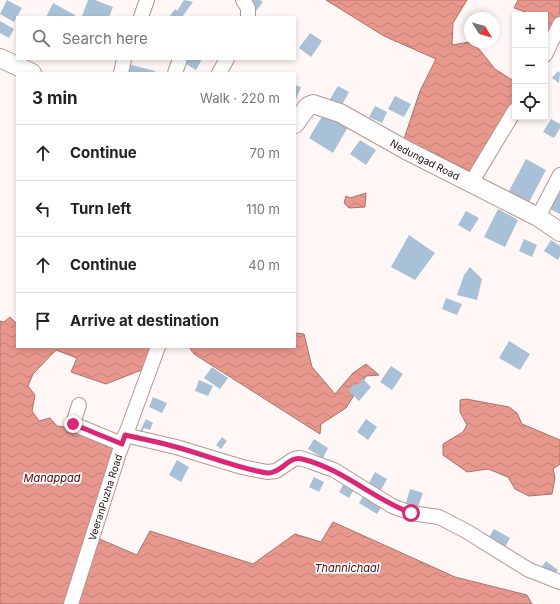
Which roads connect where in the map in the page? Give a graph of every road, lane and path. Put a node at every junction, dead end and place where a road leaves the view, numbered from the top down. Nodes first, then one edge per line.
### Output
1 (147, 0) edge
2 (243, 0) edge
3 (141, 16) edge
4 (248, 16) edge
5 (560, 24) edge
6 (548, 49) edge
7 (0, 58) edge
8 (124, 60) edge
9 (180, 60) edge
10 (226, 60) edge
11 (30, 72) edge
12 (121, 72) edge
13 (175, 72) edge
14 (220, 72) edge
15 (512, 115) edge
16 (296, 123) edge
17 (560, 175) edge
18 (471, 183) junction
19 (538, 216) junction
20 (560, 232) edge
21 (158, 348) edge
22 (79, 405) dead end
23 (124, 440) junction
24 (560, 582) edge
25 (71, 604) edge

1 - 3 street
2 - 4 street
5 - 6 street
7 - 11 main road
8 - 12 street
9 - 13 street
10 - 14 street
15 - 18 street
16 - 18 main road, Nedungad Road
17 - 19 street
18 - 19 main road, Nedungad Road
19 - 20 main road, Nedungad Road
21 - 23 street, VeeranPuzha Road
22 - 23 street
23 - 24 street
23 - 25 street, VeeranPuzha Road

